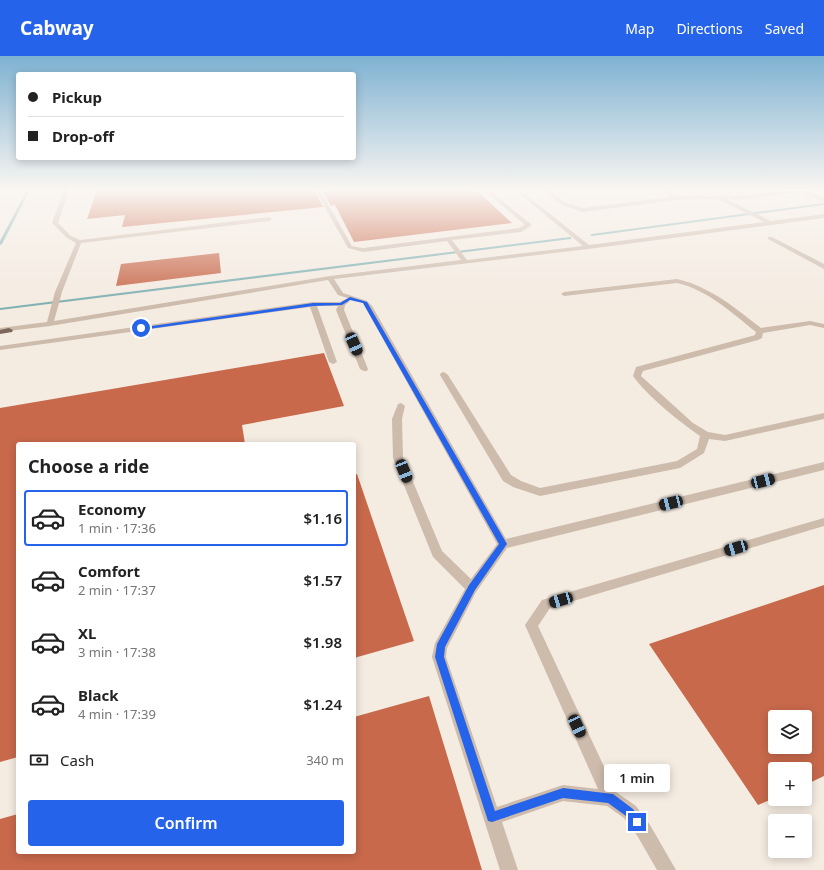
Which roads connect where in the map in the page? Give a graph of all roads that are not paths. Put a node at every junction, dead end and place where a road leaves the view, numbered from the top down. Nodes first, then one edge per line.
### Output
1 (60, 228) edge
2 (195, 228) edge
3 (339, 228) edge
4 (527, 228) edge
5 (564, 228) edge
6 (732, 228) edge
7 (770, 238) dead end
8 (449, 240) junction
9 (79, 242) junction
10 (588, 247) junction
11 (464, 260) junction
12 (824, 267) edge
13 (330, 278) junction
14 (564, 294) dead end
15 (346, 301) junction
16 (313, 304) junction
17 (50, 324) junction
18 (824, 326) edge
19 (9, 330) joint
20 (0, 331) edge
21 (760, 331) junction
22 (0, 348) edge
23 (333, 362) dead end
24 (364, 369) dead end
25 (444, 375) dead end
26 (401, 406) dead end
27 (824, 416) edge
28 (705, 435) junction
29 (824, 466) edge
30 (824, 522) edge
31 (503, 544) junction
32 (472, 588) junction
33 (610, 798) junction
34 (492, 817) junction
35 (509, 870) edge
36 (667, 870) edge

1 - 9 street
2 - 9 street
3 - 8 street
4 - 8 street
5 - 10 street
6 - 10 street
7 - 12 street
8 - 11 street
9 - 17 street
10 - 11 street
11 - 13 street
13 - 15 street
13 - 17 street
14 - 21 street
15 - 16 street
15 - 24 street
15 - 31 street
16 - 22 street
16 - 23 street
17 - 19 street
18 - 21 street
19 - 20 main road
21 - 28 street
25 - 28 street
26 - 32 street
27 - 28 street
29 - 31 street
30 - 33 street
31 - 32 street
32 - 34 street
33 - 34 street
33 - 36 street
34 - 35 street

